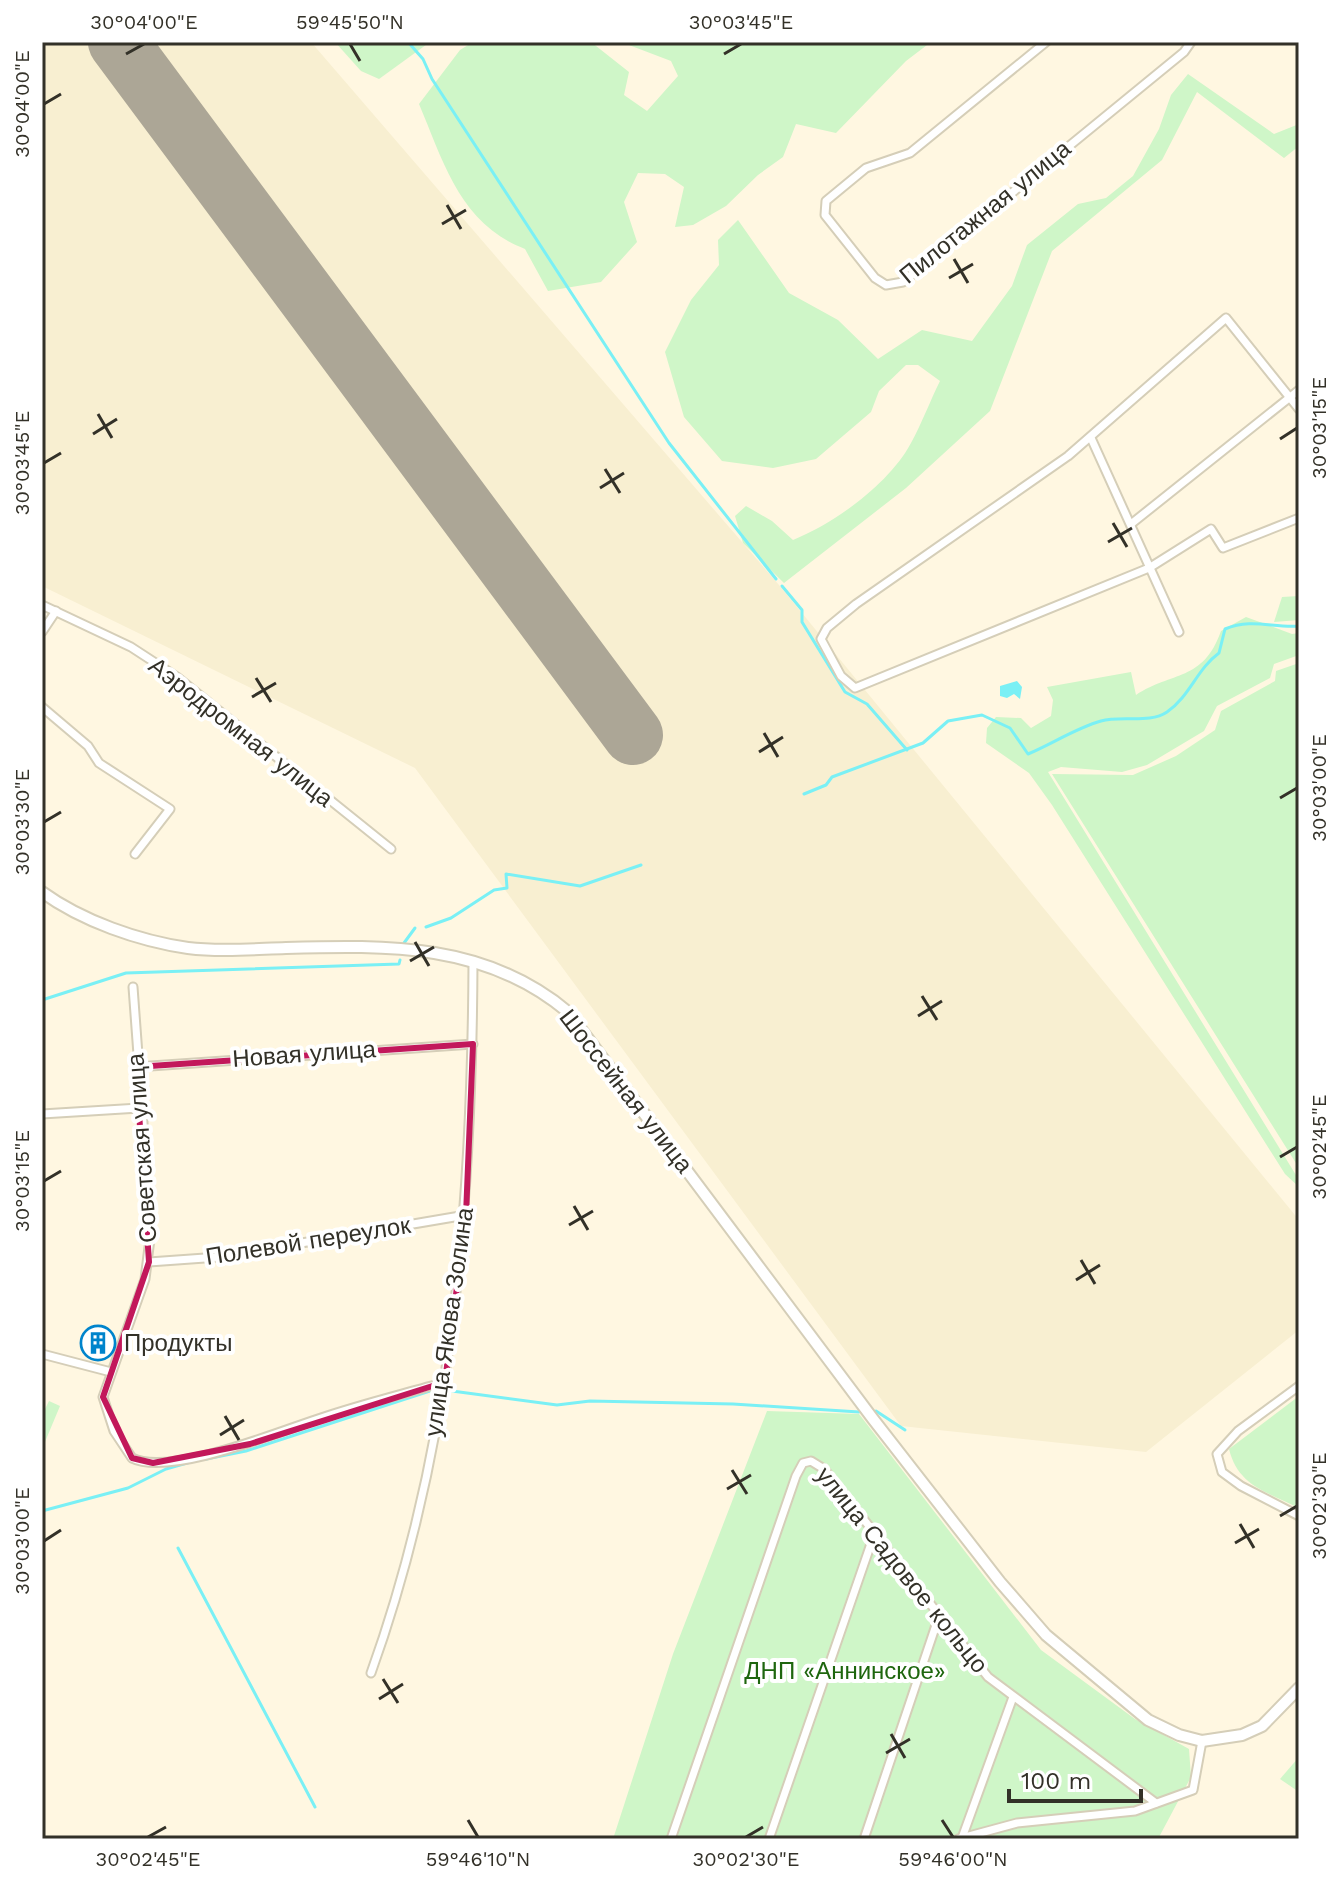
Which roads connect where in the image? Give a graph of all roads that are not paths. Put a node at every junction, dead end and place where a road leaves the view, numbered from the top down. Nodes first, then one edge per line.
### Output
1 (1046, 42) edge
2 (1191, 42) edge
3 (1299, 390) edge
4 (1290, 397) junction
5 (1299, 409) edge
6 (1091, 438) junction
7 (1299, 518) edge
8 (1131, 524) junction
9 (1149, 568) junction
10 (42, 605) edge
11 (56, 611) junction
12 (42, 632) edge
13 (1179, 632) dead end
14 (42, 707) edge
15 (391, 849) dead end
16 (135, 854) dead end
17 (42, 892) edge
18 (473, 962) junction
19 (133, 987) dead end
20 (473, 1044) junction
21 (136, 1067) junction
22 (139, 1108) junction
23 (42, 1114) edge
24 (466, 1215) junction
25 (149, 1262) junction
26 (42, 1354) edge
27 (111, 1372) junction
28 (445, 1382) junction
29 (1299, 1386) edge
30 (1299, 1516) edge
31 (875, 1532) junction
32 (939, 1616) junction
33 (371, 1673) dead end
34 (1299, 1688) edge
35 (1013, 1697) junction
36 (1202, 1741) junction
37 (1156, 1803) junction
38 (960, 1838) edge
39 (671, 1839) edge
40 (769, 1839) edge
41 (864, 1839) edge

1 - 2 street, Пилотажная улица
3 - 4 street
4 - 5 street
4 - 6 street
4 - 8 street
6 - 8 street
6 - 9 street
7 - 9 street
8 - 9 street
9 - 13 street
10 - 11 street, Аэродромная улица
11 - 12 street
11 - 15 street, Аэродромная улица
14 - 16 street
17 - 18 main road, Шоссейная улица
18 - 20 street, улица Якова Золина
18 - 36 main road, Шоссейная улица
19 - 21 street, Советская улица
20 - 21 street, Новая улица
20 - 24 street, улица Якова Золина
21 - 22 street, Советская улица
22 - 23 street
22 - 25 street, Советская улица
24 - 25 street, Полевой переулок
24 - 28 street, улица Якова Золина
25 - 27 street, Советская улица
26 - 27 street
27 - 28 street, Советская улица
28 - 33 street, улица Якова Золина
29 - 30 street
31 - 32 street, улица Садовое кольцо
31 - 39 street, улица Садовое кольцо
31 - 40 street
32 - 35 street, улица Садовое кольцо
32 - 41 street
34 - 36 main road
35 - 37 street, улица Садовое кольцо
35 - 38 street
36 - 37 street
37 - 38 street

